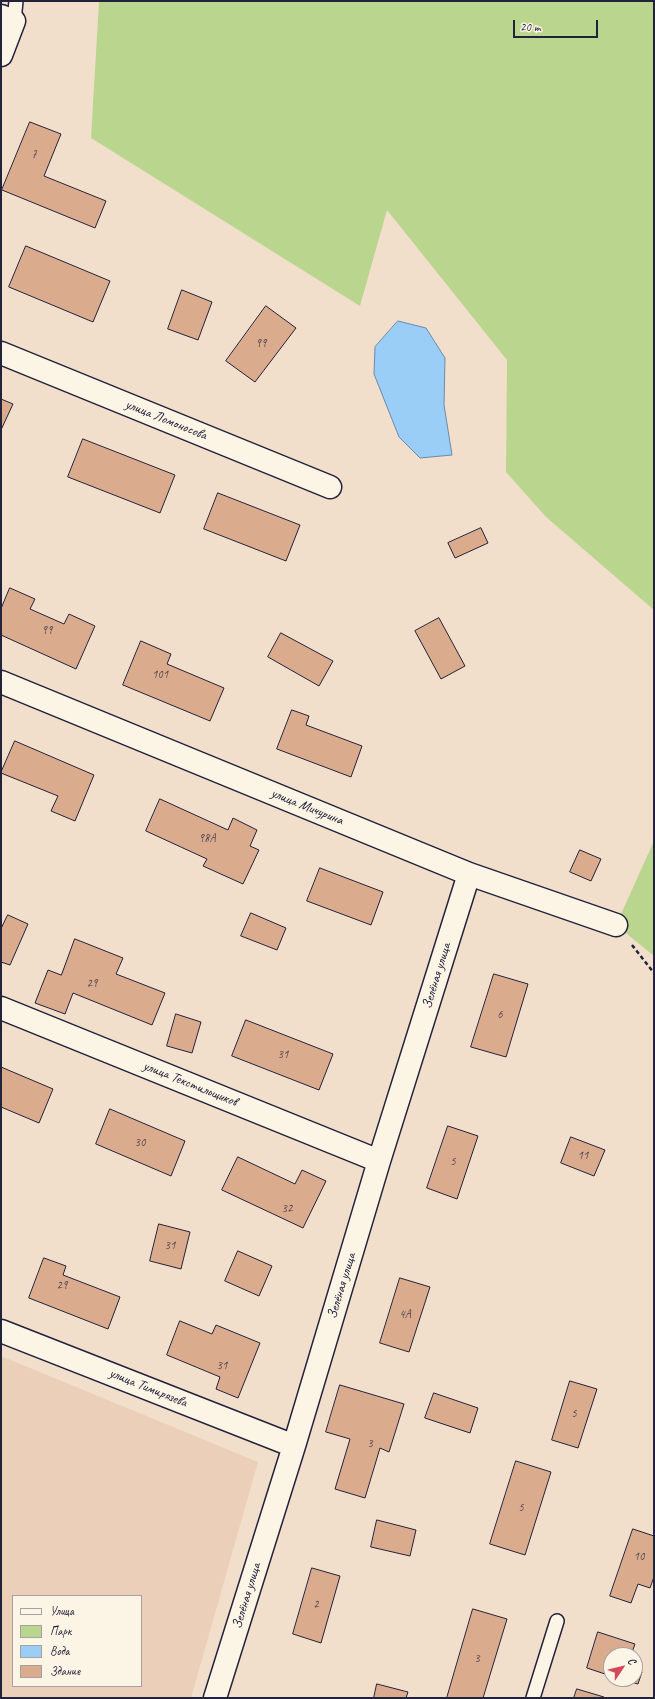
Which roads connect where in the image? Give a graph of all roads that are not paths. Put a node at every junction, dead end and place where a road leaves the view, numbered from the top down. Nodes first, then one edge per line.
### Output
1 (10, 13) edge
2 (1, 54) edge
3 (1, 353) edge
4 (330, 487) dead end
5 (1, 682) edge
6 (469, 874) junction
7 (616, 925) road end
8 (1, 1008) edge
9 (379, 1161) junction
10 (1, 1331) edge
11 (294, 1446) junction
12 (557, 1621) dead end
13 (215, 1698) edge
14 (533, 1698) edge

1 - 2 street
3 - 4 street, улица Ломоносова
5 - 6 street, улица Мичурина
6 - 7 street, улица Мичурина
6 - 9 street, Зелёная улица
8 - 9 street, улица Текстильщиков
9 - 11 street, Зелёная улица
10 - 11 street, улица Тимирязева
11 - 13 street, Зелёная улица
12 - 14 lane

